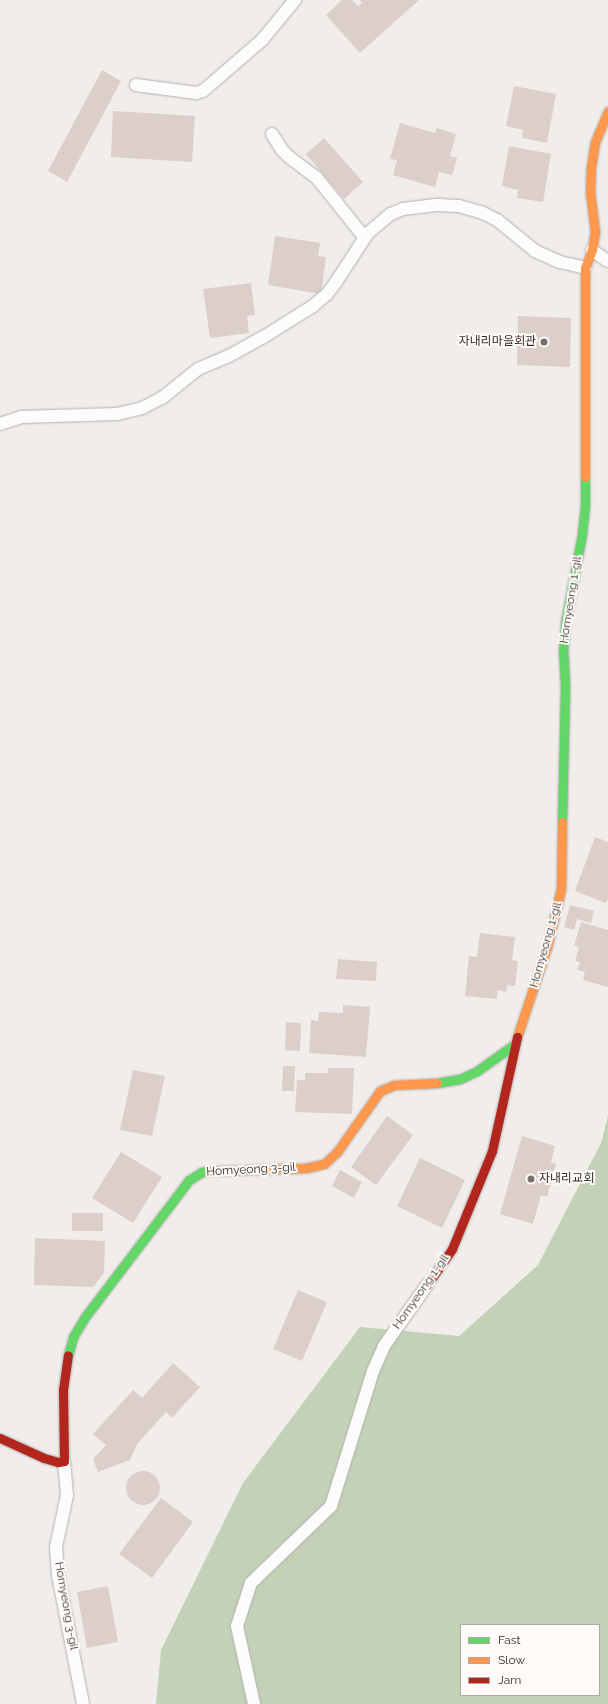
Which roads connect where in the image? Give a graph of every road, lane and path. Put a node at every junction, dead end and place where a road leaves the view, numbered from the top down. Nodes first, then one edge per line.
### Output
1 (295, 0) edge
2 (136, 85) dead end
3 (608, 112) edge
4 (272, 134) dead end
5 (364, 237) junction
6 (592, 250) junction
7 (608, 261) edge
8 (585, 268) junction
9 (0, 424) edge
10 (515, 1044) junction
11 (427, 1285) joint
12 (0, 1438) edge
13 (64, 1461) junction
14 (84, 1704) edge
15 (254, 1704) edge

1 - 2 lane
3 - 6 street, Homyeong 1-gil
4 - 5 lane
5 - 8 lane
5 - 9 lane
6 - 7 lane
6 - 8 street, Homyeong 1-gil
8 - 10 street, Homyeong 1-gil
10 - 11 street, Homyeong 1-gil
10 - 13 street, Homyeong 3-gil
11 - 15 lane, Homyeong 1-gil
12 - 13 street
13 - 14 lane, Homyeong 3-gil

